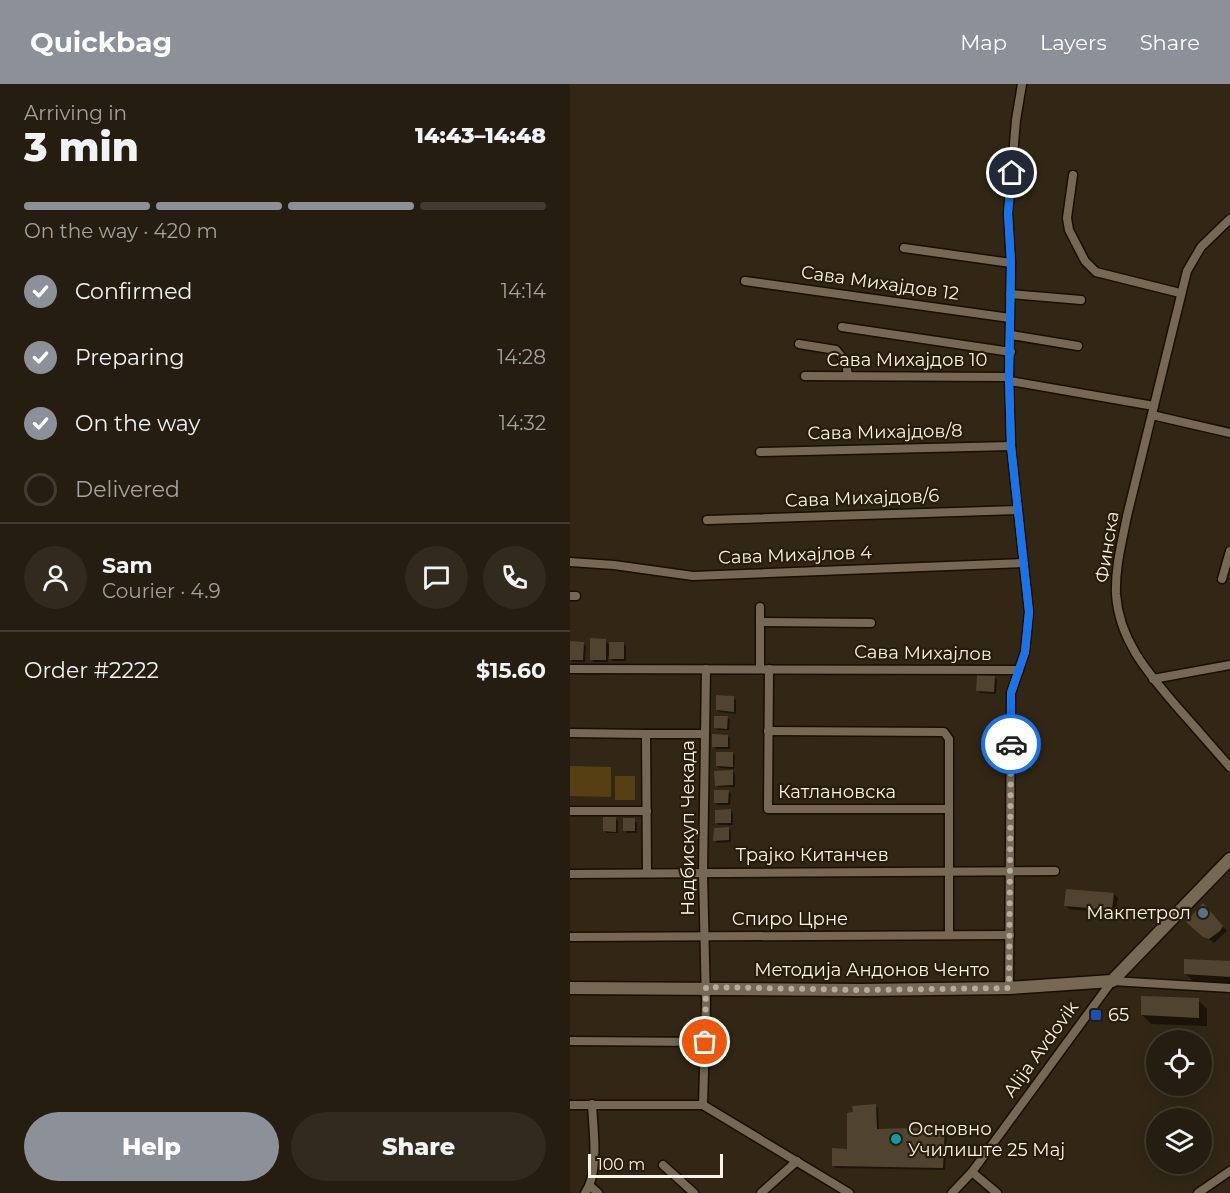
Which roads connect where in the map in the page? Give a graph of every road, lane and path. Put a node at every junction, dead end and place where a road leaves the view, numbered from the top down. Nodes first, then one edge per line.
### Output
1 (1022, 84) edge
2 (1073, 175) dead end
3 (1230, 219) edge
4 (904, 248) dead end
5 (1011, 263) junction
6 (745, 281) dead end
7 (1180, 293) junction
8 (1010, 294) junction
9 (1081, 300) dead end
10 (1010, 318) junction
11 (842, 327) dead end
12 (1011, 335) junction
13 (799, 344) dead end
14 (1078, 346) dead end
15 (1011, 352) junction
16 (805, 376) dead end
17 (848, 376) junction
18 (1009, 379) junction
19 (1153, 410) junction
20 (1230, 433) edge
21 (1011, 446) junction
22 (760, 452) dead end
23 (1017, 510) junction
24 (707, 520) dead end
25 (1230, 551) edge
26 (570, 562) edge
27 (1023, 563) junction
28 (1222, 579) dead end
29 (760, 607) dead end
30 (760, 622) junction
31 (871, 623) dead end
32 (1230, 665) edge
33 (570, 669) edge
34 (706, 669) junction
35 (765, 669) junction
36 (1019, 670) junction
37 (1153, 679) junction
38 (768, 731) junction
39 (570, 733) edge
40 (646, 734) junction
41 (705, 734) junction
42 (1230, 767) edge
43 (948, 809) junction
44 (570, 810) edge
45 (647, 811) junction
46 (1230, 859) edge
47 (949, 871) junction
48 (1055, 871) dead end
49 (1010, 872) junction
50 (646, 873) junction
51 (703, 873) junction
52 (570, 874) edge
53 (949, 935) junction
54 (1010, 935) junction
55 (705, 936) junction
56 (570, 937) edge
57 (1112, 981) junction
58 (706, 987) junction
59 (570, 988) edge
60 (1009, 988) junction
61 (1230, 988) edge
62 (570, 1041) edge
63 (705, 1042) junction
64 (592, 1104) junction
65 (570, 1105) edge
66 (704, 1105) junction
67 (797, 1161) junction
68 (663, 1165) dead end
69 (1230, 1171) edge
70 (972, 1172) junction
71 (588, 1190) edge
72 (598, 1193) edge
73 (694, 1193) edge
74 (761, 1193) edge
75 (849, 1193) edge
76 (952, 1193) edge
77 (997, 1193) edge
78 (1198, 1193) edge

1 - 5 street
2 - 7 street
3 - 7 street, Финска
4 - 5 street
5 - 8 street
6 - 10 street, Сава Михајдов 12
7 - 19 street, Финска
8 - 9 street
8 - 10 street
10 - 12 street
11 - 15 street, Сава Михајдов 10
12 - 14 street
12 - 15 street
13 - 17 street
15 - 18 street
16 - 17 street, Сава Михајдов 10
17 - 18 street, Сава Михајдов 10
18 - 19 street, Сава Михајдов 10
18 - 21 street
19 - 20 street
19 - 37 street, Финска
21 - 22 street, Сава Михајдов/8
21 - 23 street
23 - 24 street, Сава Михајдов/6
23 - 27 street
25 - 28 street
26 - 27 street, Сава Михајлов 4
27 - 36 street
29 - 30 street
30 - 31 street, Сава Михајлов
30 - 35 street
32 - 37 street
33 - 34 street, Сава Михајлов
34 - 35 street, Сава Михајлов
34 - 41 street, Надбискуп Чекада
35 - 36 street, Сава Михајлов
35 - 38 street, Катлановска
36 - 49 street
37 - 42 street, Финска
38 - 43 street
38 - 43 street, Катлановска
39 - 40 street
40 - 41 street
40 - 45 street
41 - 51 street, Надбискуп Чекада
43 - 47 street
44 - 45 street
45 - 50 street
46 - 57 main road
47 - 49 street, Трајко Китанчев
47 - 51 street, Трајко Китанчев
47 - 53 street
48 - 49 street, Трајко Китанчев
49 - 54 street
50 - 51 street, Трајко Китанчев
50 - 52 street, Трајко Китанчев
51 - 55 street, Надбискуп Чекада
53 - 54 street, Спиро Црне
53 - 55 street, Спиро Црне
54 - 60 street
55 - 56 street, Спиро Црне
55 - 58 street, Надбискуп Чекада
57 - 60 main road, Методија Андонов Ченто
57 - 61 street
57 - 70 street, Alija Avdovik
58 - 59 main road, Методија Андонов Ченто
58 - 60 main road, Методија Андонов Ченто
58 - 63 street, Надбискуп Чекада
62 - 63 street
63 - 66 street, Надбискуп Чекада
64 - 65 street
64 - 66 street
64 - 71 street
66 - 67 street
67 - 74 street
67 - 75 street
68 - 73 street
69 - 78 street
70 - 76 street, Alija Avdovik
70 - 77 street
71 - 72 street

